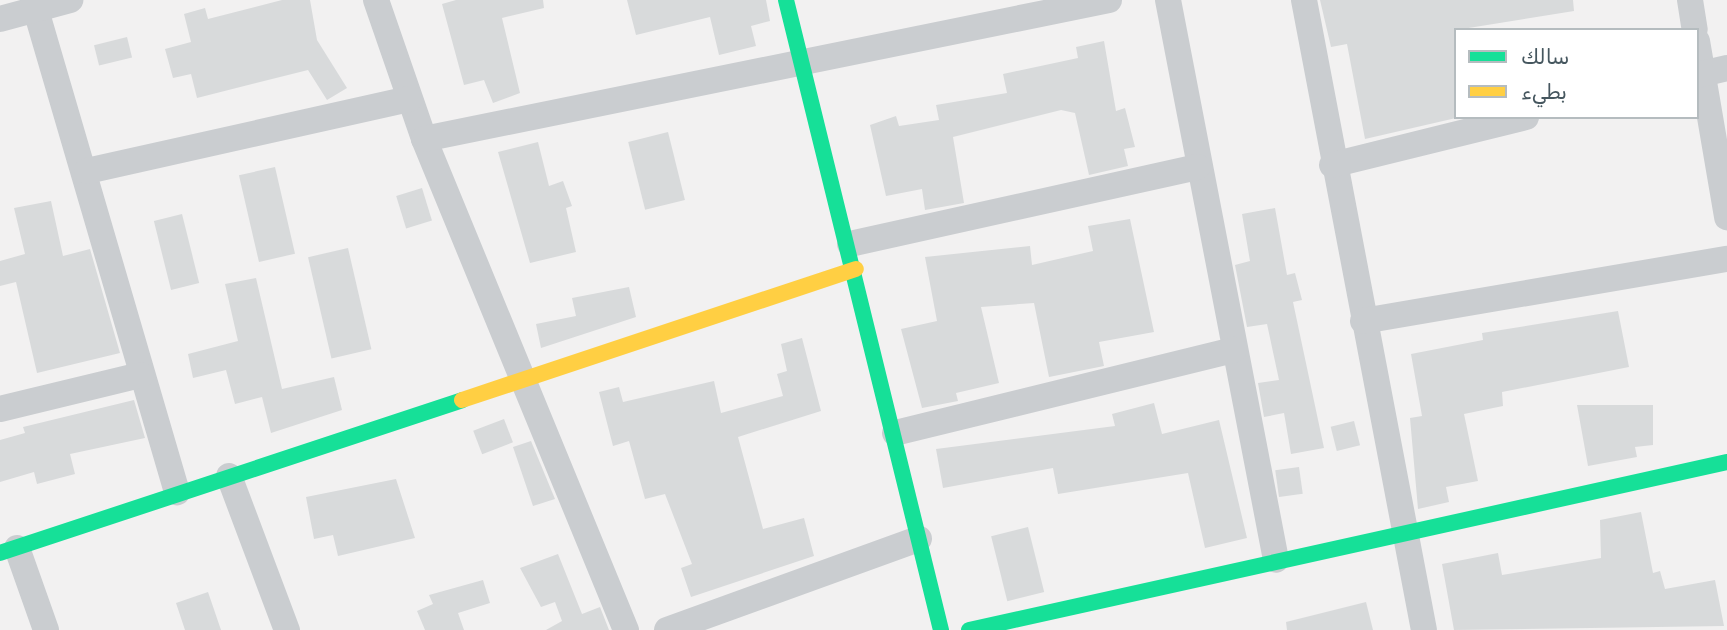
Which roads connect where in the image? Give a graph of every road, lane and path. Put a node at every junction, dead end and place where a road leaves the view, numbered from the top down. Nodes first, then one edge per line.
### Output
1 (70, 0) edge
2 (376, 0) edge
3 (786, 0) edge
4 (1109, 0) edge
5 (1168, 0) edge
6 (1304, 0) edge
7 (1690, 0) edge
8 (34, 5) edge
9 (0, 19) edge
10 (1695, 28) edge
11 (1699, 46) edge
12 (801, 60) junction
13 (1709, 72) edge
14 (409, 99) junction
15 (1518, 119) edge
16 (424, 139) junction
17 (1332, 165) junction
18 (1198, 167) junction
19 (87, 171) junction
20 (1727, 217) edge
21 (853, 257) junction
22 (1727, 259) edge
23 (1363, 321) junction
24 (1234, 350) junction
25 (141, 375) junction
26 (523, 382) junction
27 (0, 409) edge
28 (895, 433) junction
29 (1727, 462) edge
30 (229, 476) junction
31 (177, 492) junction
32 (1402, 537) junction
33 (919, 539) junction
34 (8, 550) edge
35 (1276, 560) junction
36 (46, 630) edge
37 (287, 630) edge
38 (626, 630) edge
39 (667, 630) edge
40 (941, 630) edge
41 (969, 630) edge
42 (1424, 630) edge

1 - 8 street
2 - 14 street
3 - 12 street
4 - 12 street
5 - 18 street
6 - 17 street
7 - 10 street
8 - 9 street
8 - 19 street
11 - 13 street
12 - 16 street
12 - 21 street
13 - 20 street
14 - 16 street
14 - 19 street
15 - 17 street
16 - 26 street
17 - 23 street
18 - 21 street
18 - 24 street
19 - 25 street
21 - 26 street
21 - 28 street
22 - 23 street
23 - 32 street
24 - 28 street
24 - 35 street
25 - 27 street
25 - 31 street
26 - 30 street
26 - 38 street
28 - 33 street
29 - 32 street
30 - 31 street
30 - 37 street
31 - 34 street
32 - 35 street
32 - 42 street
33 - 39 street
33 - 40 street
34 - 36 street
35 - 41 street

